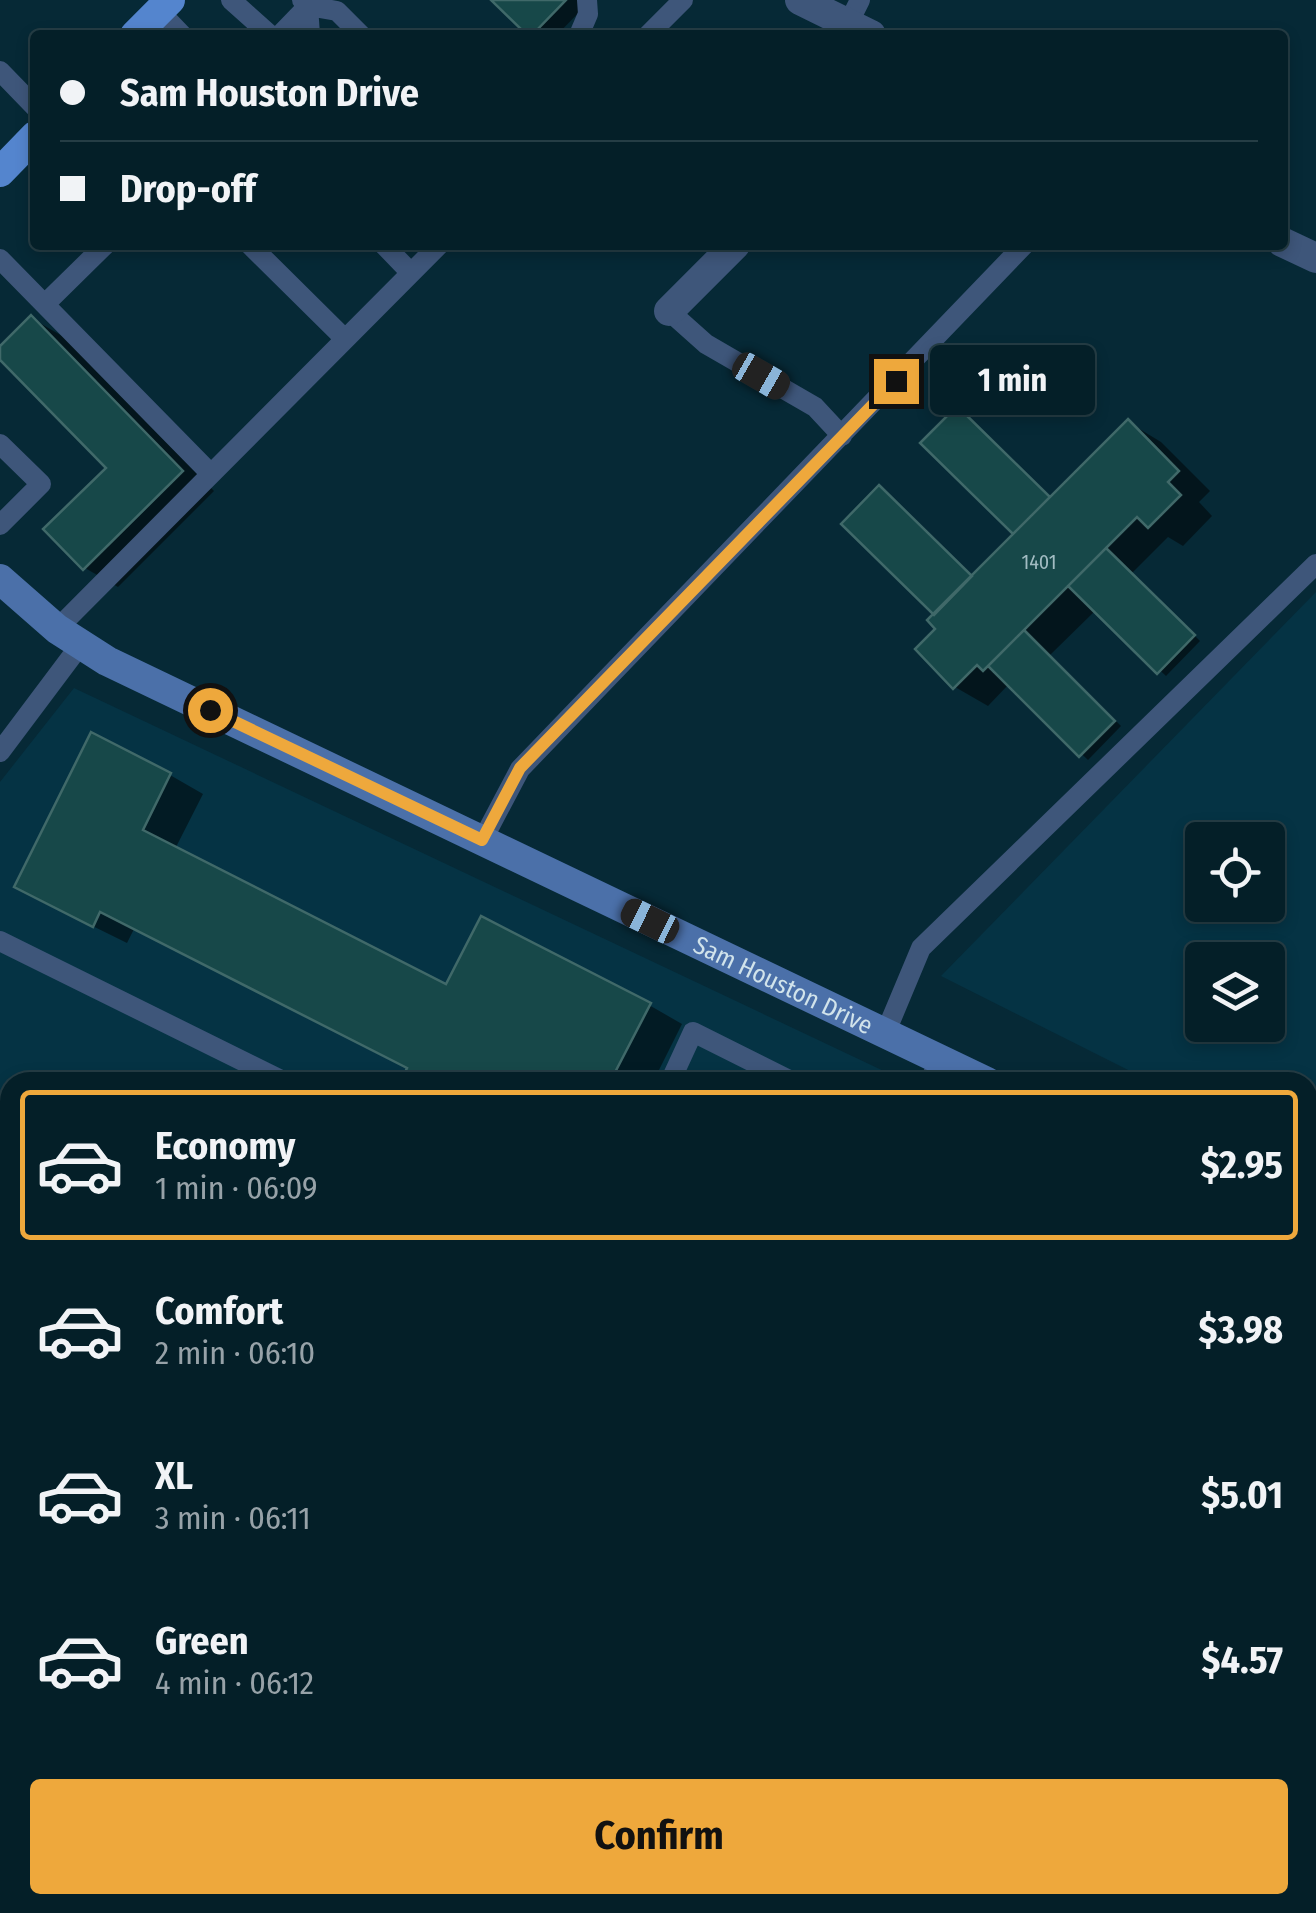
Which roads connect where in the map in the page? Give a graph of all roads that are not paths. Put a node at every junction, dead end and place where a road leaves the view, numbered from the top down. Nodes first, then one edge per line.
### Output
1 (231, 0) edge
2 (587, 0) edge
3 (683, 0) edge
4 (800, 0) edge
5 (305, 3) edge
6 (164, 6) edge
7 (860, 20) edge
8 (140, 30) edge
9 (179, 30) edge
10 (264, 30) edge
11 (284, 30) edge
12 (309, 30) edge
13 (356, 30) edge
14 (581, 30) edge
15 (653, 30) edge
16 (0, 71) edge
17 (30, 102) edge
18 (30, 141) edge
19 (0, 172) edge
20 (1288, 245) edge
21 (100, 250) edge
22 (255, 250) edge
23 (389, 250) edge
24 (434, 250) edge
25 (730, 250) edge
26 (1019, 250) edge
27 (1316, 258) edge
28 (0, 259) edge
29 (411, 273) junction
30 (45, 304) junction
31 (669, 311) joint
32 (345, 340) junction
33 (842, 436) junction
34 (0, 444) edge
35 (211, 474) junction
36 (0, 525) edge
37 (1316, 564) edge
38 (0, 580) edge
39 (69, 637) junction
40 (0, 752) edge
41 (482, 840) junction
42 (0, 941) edge
43 (885, 1034) junction
44 (934, 1071) edge
45 (261, 1072) edge
46 (675, 1072) edge
47 (773, 1072) edge

1 - 10 lane
2 - 14 lane
3 - 15 lane
4 - 7 street
5 - 11 lane
5 - 12 lane
5 - 13 lane
6 - 8 main road
6 - 9 lane
16 - 17 lane
18 - 19 main road
20 - 27 street
21 - 30 lane
22 - 32 lane
23 - 29 lane
24 - 29 lane
25 - 31 street
26 - 33 lane
28 - 30 lane
29 - 32 lane
30 - 35 lane
31 - 33 lane
32 - 35 lane
33 - 41 lane
34 - 36 lane
35 - 39 lane
37 - 43 lane
38 - 39 street, Sam Houston Drive
39 - 40 lane
39 - 41 street, Sam Houston Drive
41 - 43 street, Sam Houston Drive
42 - 45 lane
43 - 44 street, Sam Houston Drive
46 - 47 lane

